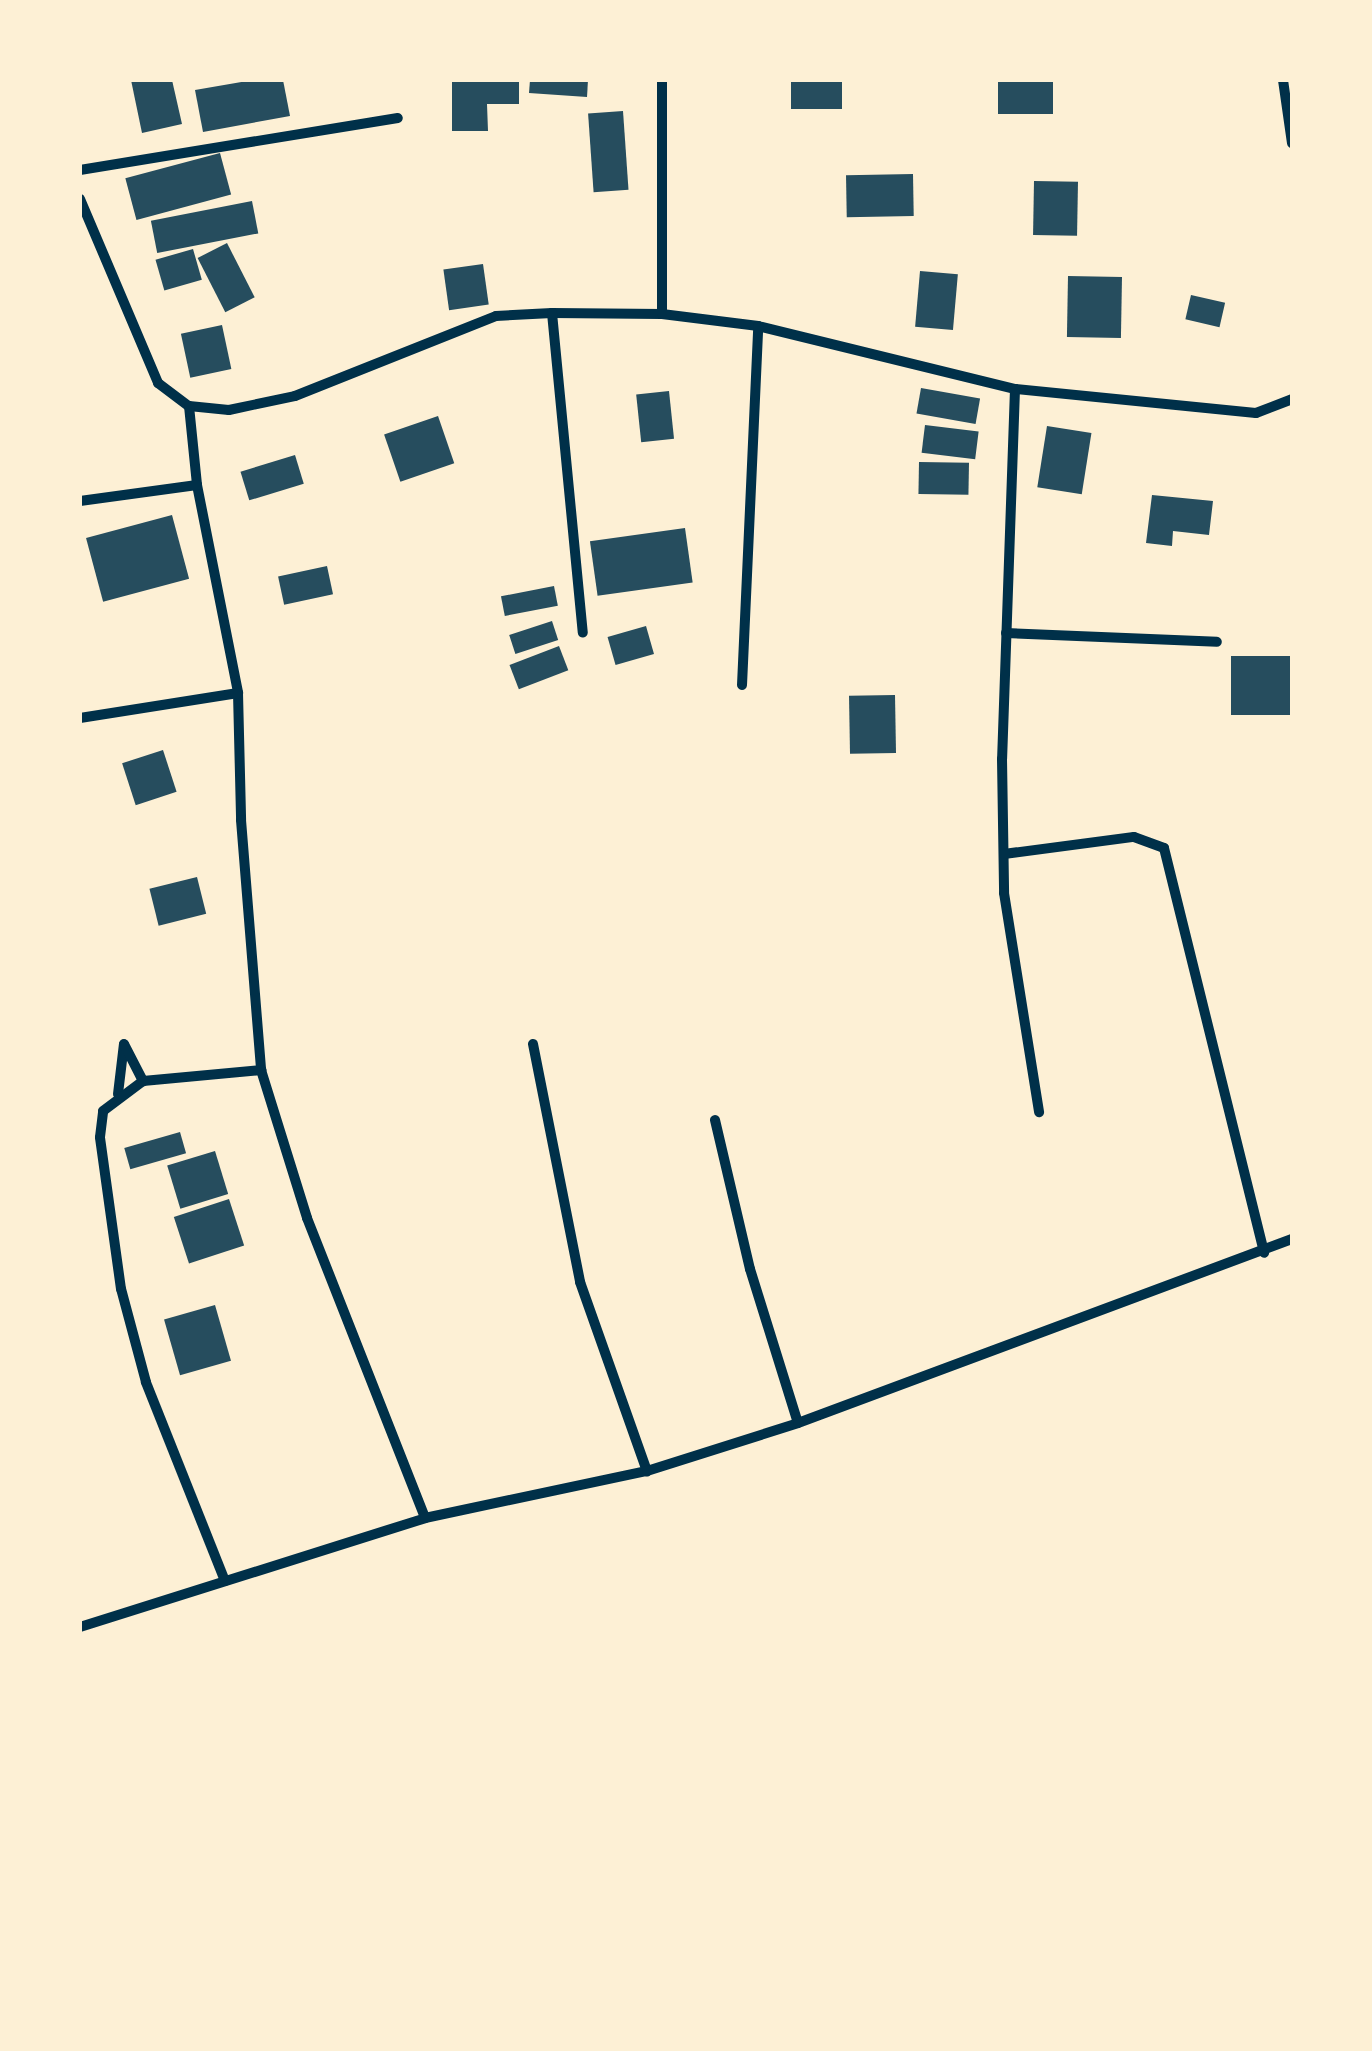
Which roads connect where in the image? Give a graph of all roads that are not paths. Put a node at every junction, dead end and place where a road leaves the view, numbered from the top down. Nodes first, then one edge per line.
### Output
1 (662, 80) edge
2 (1283, 80) edge
3 (398, 118) dead end
4 (1292, 140) edge
5 (80, 170) edge
6 (80, 199) edge
7 (552, 313) junction
8 (662, 314) junction
9 (758, 326) junction
10 (1015, 389) junction
11 (1292, 399) edge
12 (190, 406) junction
13 (198, 485) junction
14 (80, 501) edge
15 (583, 633) dead end
16 (1006, 633) junction
17 (1217, 642) dead end
18 (742, 685) dead end
19 (238, 693) junction
20 (80, 718) edge
21 (1004, 854) junction
22 (532, 1044) dead end
23 (262, 1070) junction
24 (143, 1082) junction
25 (118, 1094) junction
26 (1039, 1112) dead end
27 (716, 1120) dead end
28 (1292, 1239) edge
29 (1264, 1253) junction
30 (798, 1423) junction
31 (648, 1471) junction
32 (426, 1518) junction
33 (225, 1581) junction
34 (80, 1627) edge

1 - 8 street
2 - 4 street
3 - 5 street
6 - 12 street
7 - 8 street
7 - 12 street
7 - 15 street
8 - 9 street
9 - 10 street
9 - 18 street
10 - 11 street
10 - 16 street
12 - 13 street
13 - 14 street
13 - 19 street
16 - 17 street
16 - 21 street
19 - 20 street
19 - 23 street
21 - 26 street
21 - 29 street
22 - 31 street
23 - 24 street
23 - 32 street
24 - 25 street
24 - 25 street
25 - 33 street
27 - 30 street
28 - 29 street
29 - 30 street
30 - 31 street
31 - 32 street
32 - 33 street
33 - 34 street

